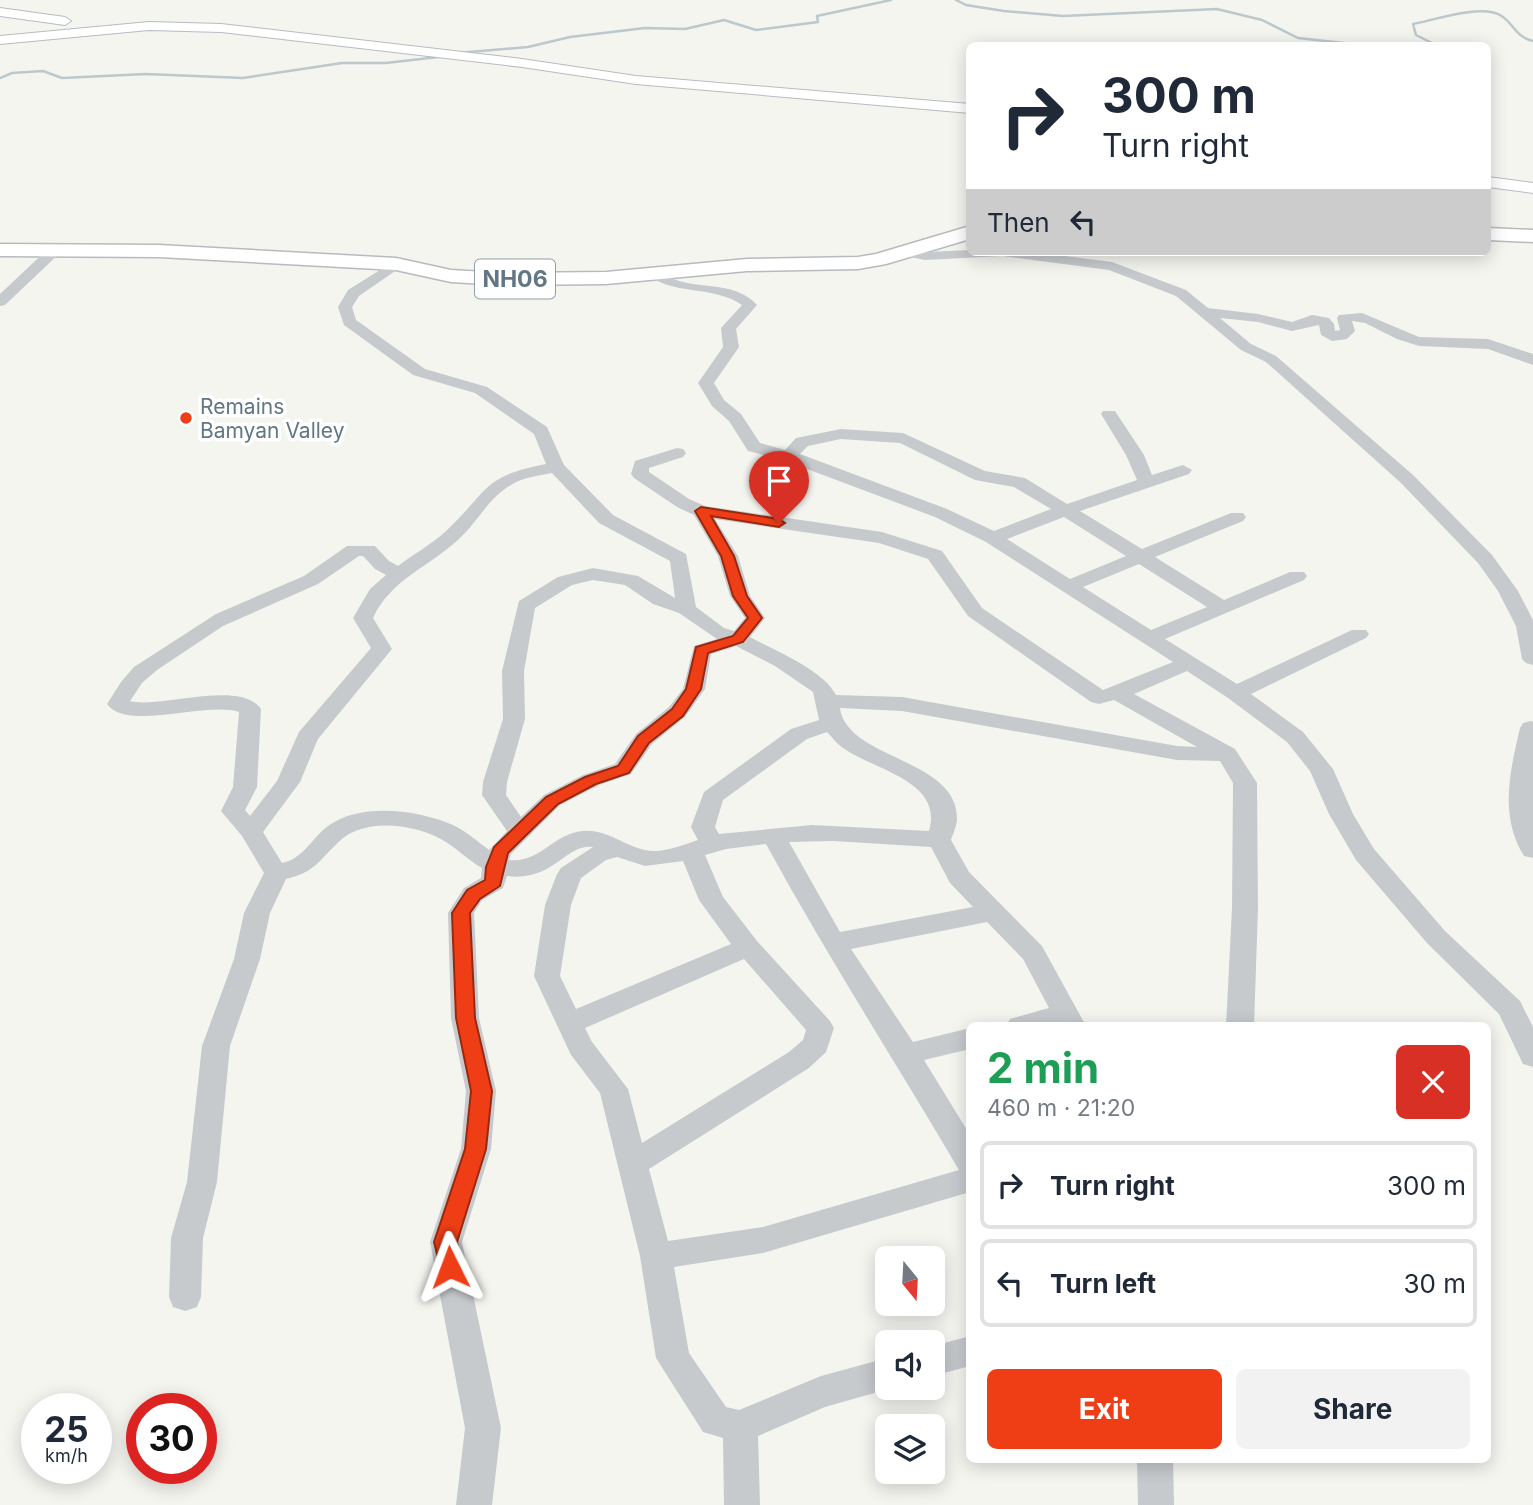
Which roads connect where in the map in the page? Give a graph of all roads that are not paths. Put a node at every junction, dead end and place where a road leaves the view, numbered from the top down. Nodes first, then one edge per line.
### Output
1 (0, 12) edge
2 (181, 26) junction
3 (0, 40) edge
4 (966, 109) edge
5 (1491, 182) edge
6 (1533, 188) edge
7 (966, 233) edge
8 (1491, 234) edge
9 (1533, 236) edge
10 (56, 249) junction
11 (0, 250) edge
12 (905, 252) junction
13 (966, 254) edge
14 (1027, 256) edge
15 (396, 264) junction
16 (655, 274) junction
17 (0, 302) edge
18 (1207, 312) junction
19 (1533, 360) edge
20 (1109, 414) dead end
21 (677, 453) dead end
22 (789, 456) junction
23 (556, 467) junction
24 (1183, 470) dead end
25 (1147, 482) junction
26 (1066, 509) junction
27 (701, 511) junction
28 (1237, 517) dead end
29 (993, 538) junction
30 (1142, 557) junction
31 (400, 574) junction
32 (1297, 576) dead end
33 (1069, 586) junction
34 (1222, 607) junction
35 (686, 609) junction
36 (1530, 626) edge
37 (1359, 634) dead end
38 (1150, 638) junction
39 (738, 639) junction
40 (1533, 659) edge
41 (1189, 663) junction
42 (1117, 693) junction
43 (1236, 693) junction
44 (830, 713) junction
45 (1532, 722) edge
46 (1227, 754) junction
47 (251, 832) junction
48 (522, 832) junction
49 (773, 835) junction
50 (939, 840) junction
51 (620, 848) junction
52 (702, 848) junction
53 (1533, 850) edge
54 (494, 867) junction
55 (276, 873) junction
56 (991, 912) junction
57 (832, 943) junction
58 (748, 947) junction
59 (1069, 1020) edge
60 (1240, 1022) edge
61 (570, 1023) junction
62 (966, 1039) edge
63 (904, 1055) junction
64 (1533, 1056) edge
65 (966, 1155) edge
66 (634, 1163) junction
67 (966, 1179) edge
68 (656, 1256) junction
69 (185, 1297) dead end
70 (966, 1352) edge
71 (945, 1358) edge
72 (875, 1377) edge
73 (740, 1427) junction
74 (1155, 1463) edge
75 (474, 1505) edge
76 (742, 1505) edge
77 (1156, 1505) edge

1 - 2 main road
2 - 3 main road
2 - 4 main road
5 - 6 main road
7 - 12 main road, NH06
8 - 9 main road
10 - 11 main road, NH06
10 - 15 main road, NH06
10 - 17 street
12 - 13 street
12 - 16 main road, NH06
14 - 18 street
15 - 16 main road, NH06
15 - 23 street
16 - 22 street
18 - 19 street
18 - 36 street
20 - 25 street
21 - 27 street
22 - 26 street
22 - 29 street
23 - 31 street
23 - 35 street
24 - 25 street
25 - 26 street
26 - 29 street
26 - 30 street
27 - 39 street
27 - 42 street
28 - 30 street
29 - 33 street
30 - 33 street
30 - 34 street
31 - 47 street
31 - 47 street
32 - 34 street
33 - 38 street
34 - 38 street
35 - 39 street
35 - 48 street
36 - 40 street
37 - 43 street
38 - 41 street
39 - 44 street
39 - 48 street
41 - 42 street
41 - 43 street
42 - 46 street
43 - 64 street
44 - 46 street
44 - 50 street
44 - 52 street
45 - 53 street
46 - 60 street
47 - 55 street
48 - 54 street
49 - 50 street
49 - 52 street
49 - 57 street
50 - 56 street
51 - 52 street
51 - 54 street
51 - 61 street
52 - 58 street
54 - 55 street
54 - 75 street
55 - 69 street
56 - 57 street
56 - 59 street
57 - 63 street
58 - 61 street
58 - 66 street
61 - 66 street
62 - 63 street
63 - 65 street
66 - 68 street
67 - 68 street
68 - 73 street
70 - 71 street
72 - 73 street
73 - 76 street
74 - 77 street

